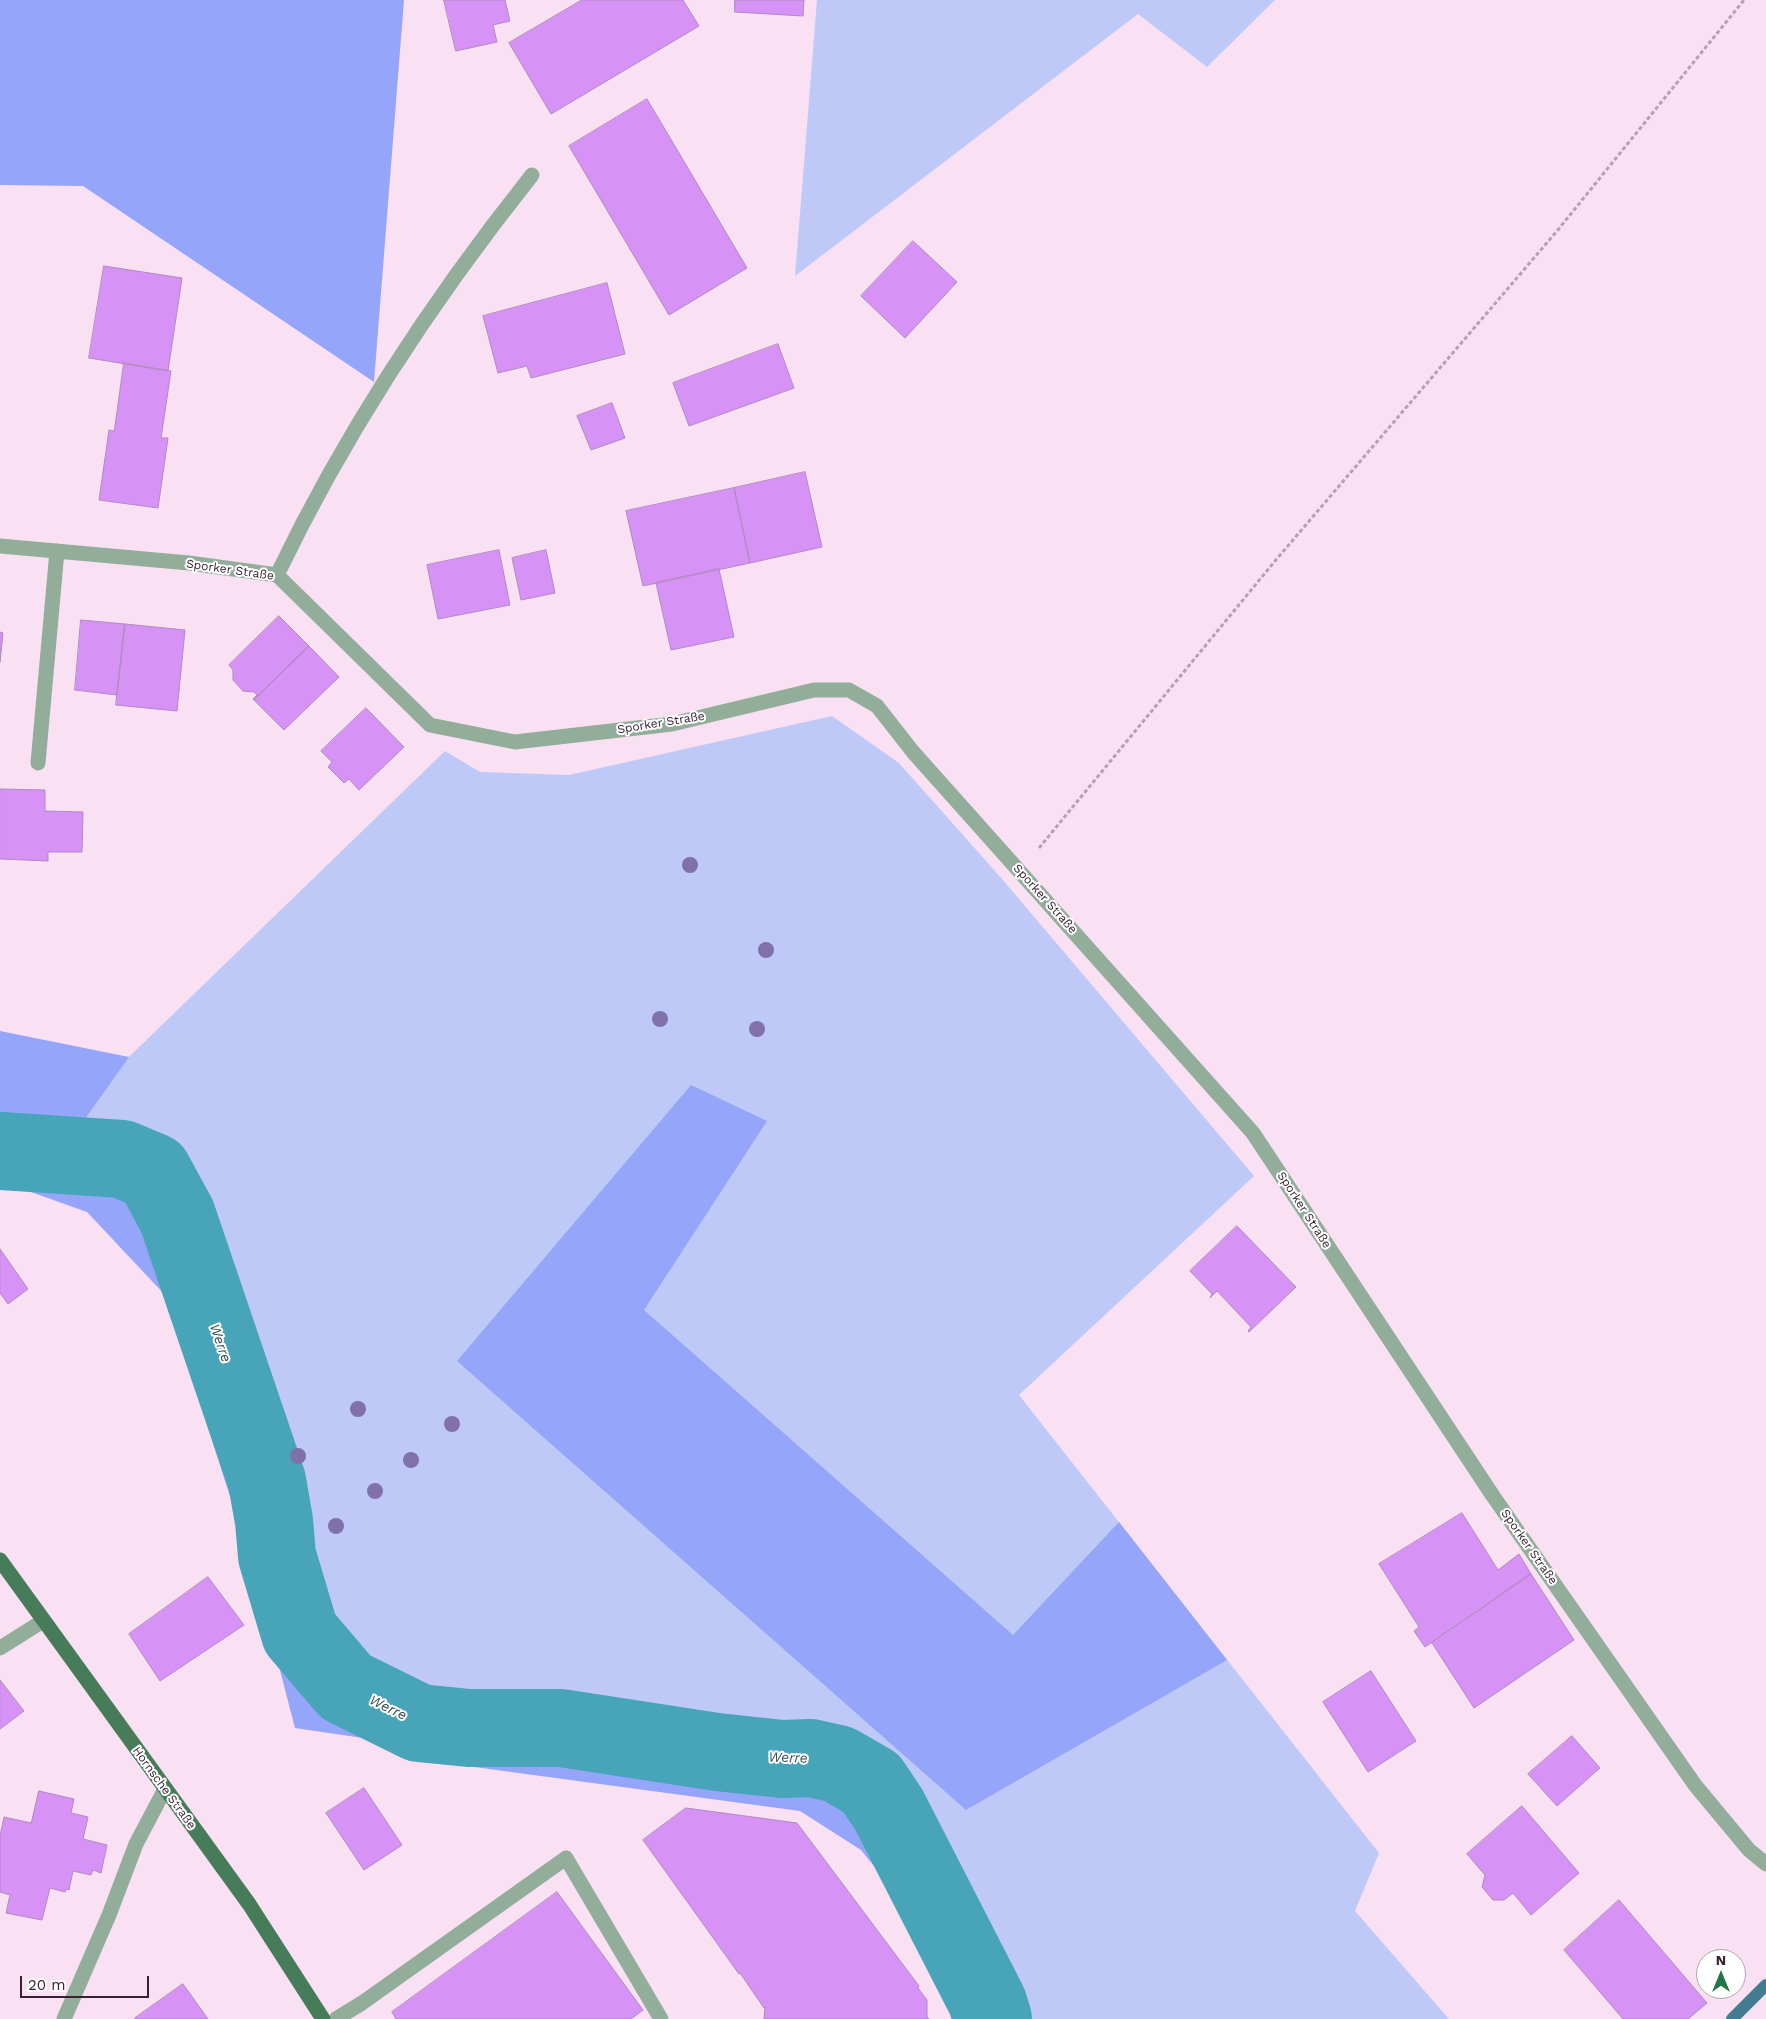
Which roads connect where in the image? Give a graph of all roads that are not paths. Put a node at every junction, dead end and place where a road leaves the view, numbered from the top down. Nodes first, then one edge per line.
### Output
1 (532, 175) dead end
2 (0, 546) edge
3 (56, 551) junction
4 (277, 575) junction
5 (38, 763) dead end
6 (1, 1565) edge
7 (43, 1621) junction
8 (0, 1648) edge
9 (165, 1789) junction
10 (1766, 1864) edge
11 (64, 2019) edge
12 (323, 2019) edge
13 (336, 2019) edge
14 (661, 2019) edge

1 - 4 street
2 - 3 street, Sporker Straße
3 - 4 street, Sporker Straße
3 - 5 street
4 - 10 street, Sporker Straße
6 - 7 main road, Hornsche Straße
7 - 8 street
7 - 9 main road, Hornsche Straße
9 - 11 street
9 - 12 main road, Hornsche Straße
13 - 14 street

